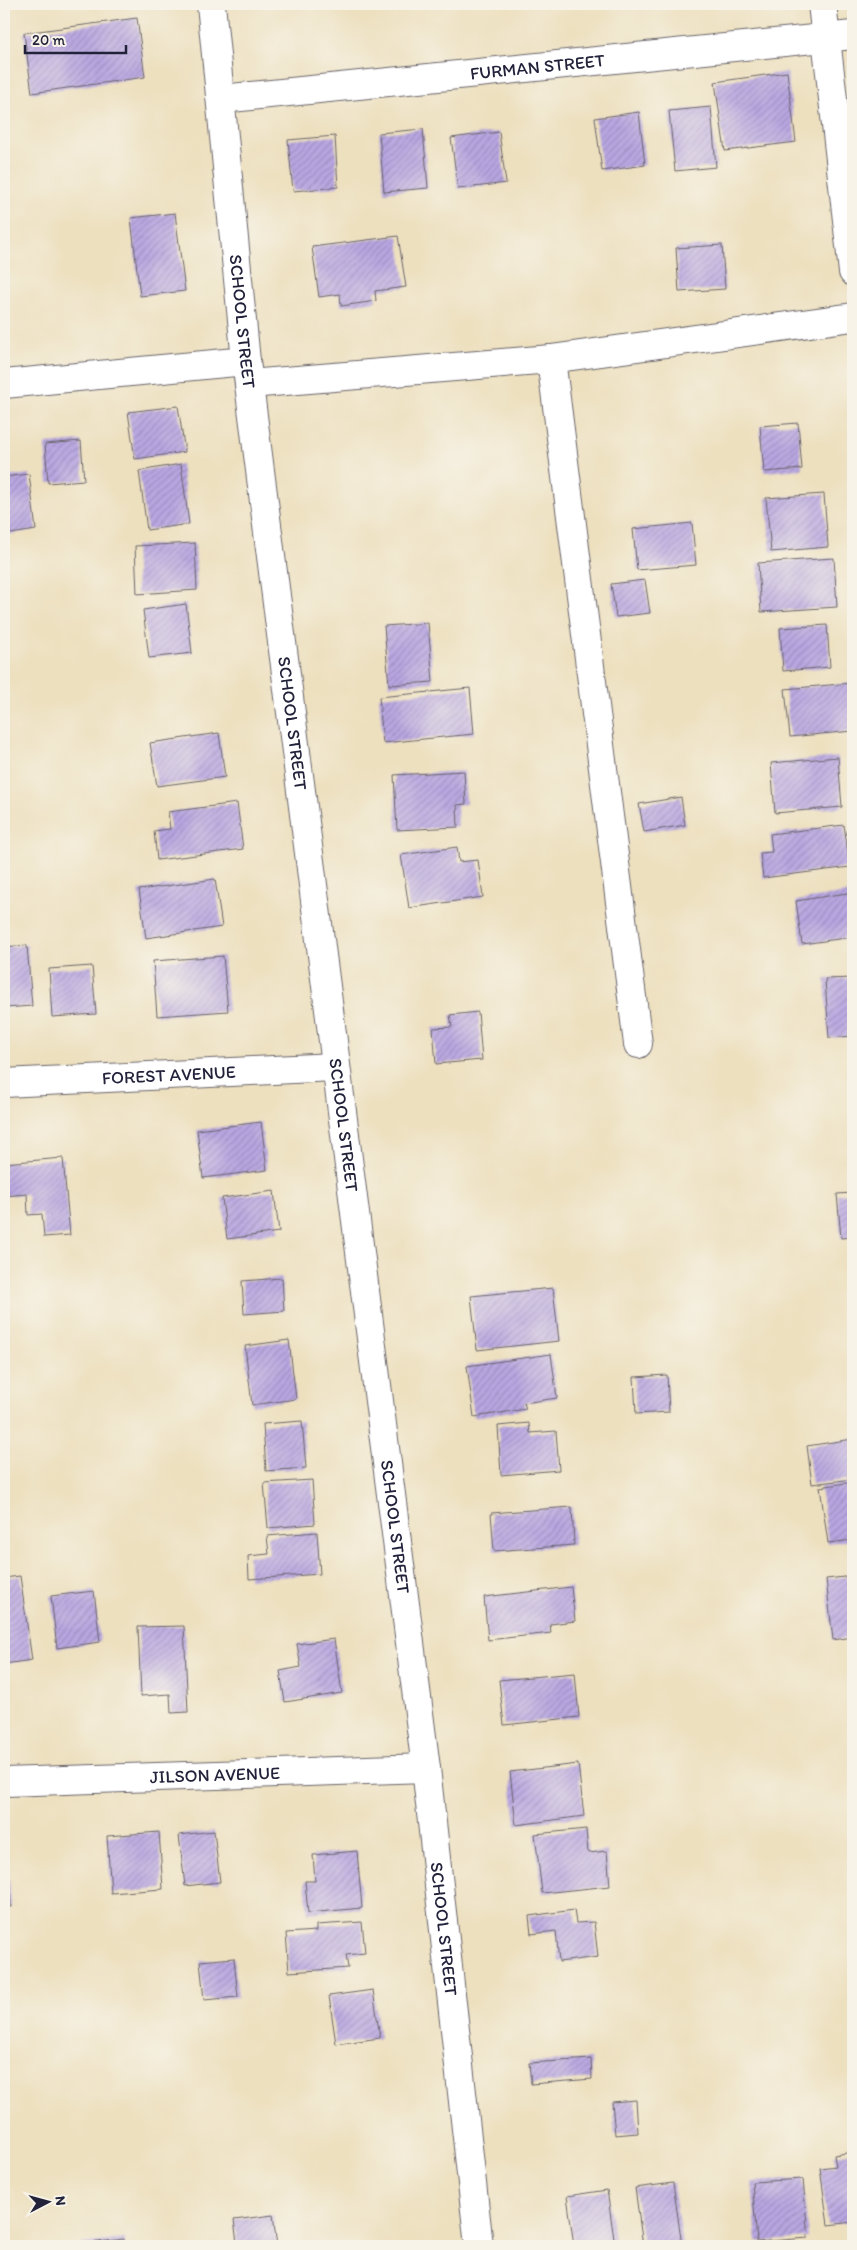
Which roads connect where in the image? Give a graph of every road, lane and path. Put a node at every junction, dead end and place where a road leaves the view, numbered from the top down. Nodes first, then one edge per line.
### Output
1 (211, 4) edge
2 (822, 4) edge
3 (853, 35) edge
4 (826, 39) junction
5 (222, 99) junction
6 (853, 272) edge
7 (853, 317) edge
8 (551, 359) junction
9 (247, 373) junction
10 (4, 384) edge
11 (638, 1044) dead end
12 (334, 1066) junction
13 (4, 1083) edge
14 (426, 1768) junction
15 (4, 1782) edge
16 (479, 2246) edge

1 - 5 main road, SCHOOL STREET
2 - 4 main road
3 - 4 main road, FURMAN STREET
4 - 5 main road, FURMAN STREET
4 - 6 main road
5 - 9 main road, SCHOOL STREET
7 - 8 main road
8 - 9 main road
8 - 11 main road
9 - 10 main road
9 - 12 main road, SCHOOL STREET
12 - 13 main road, FOREST AVENUE
12 - 14 main road, SCHOOL STREET
14 - 15 main road, JILSON AVENUE
14 - 16 main road, SCHOOL STREET

